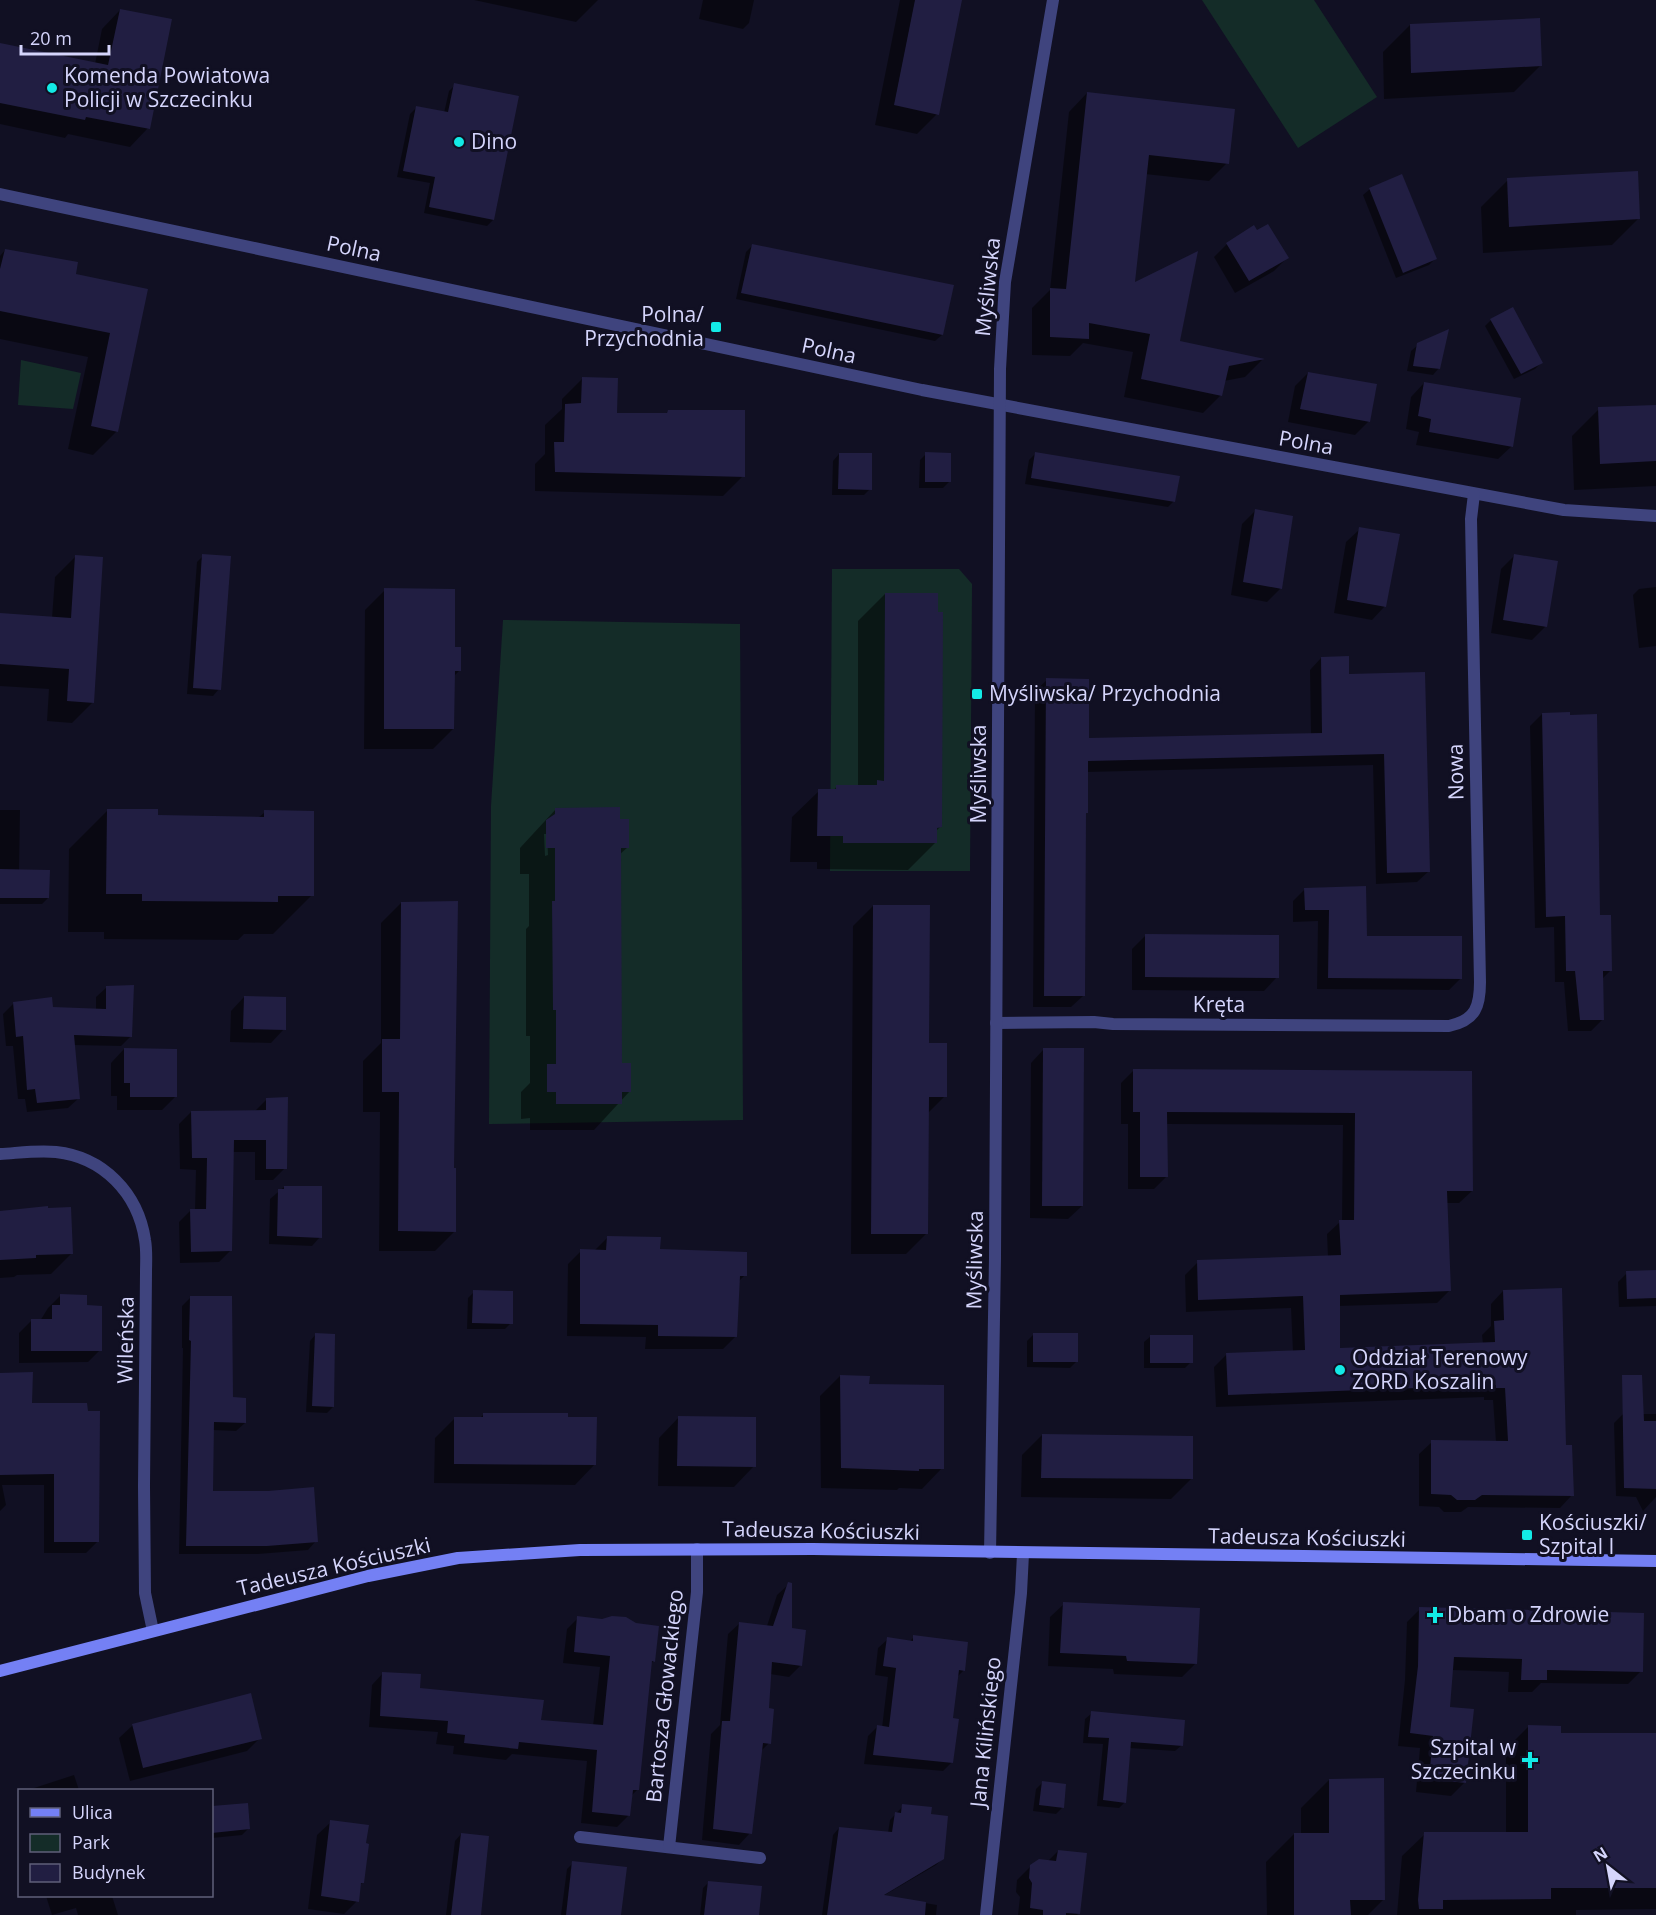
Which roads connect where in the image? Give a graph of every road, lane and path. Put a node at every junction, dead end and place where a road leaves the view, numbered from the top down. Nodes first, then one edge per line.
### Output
1 (1053, 0) edge
2 (0, 194) edge
3 (1000, 403) junction
4 (1474, 494) junction
5 (1656, 516) edge
6 (996, 1023) junction
7 (1442, 1026) joint
8 (0, 1154) edge
9 (697, 1549) junction
10 (990, 1553) junction
11 (1023, 1554) junction
12 (1656, 1561) edge
13 (153, 1631) junction
14 (0, 1671) edge
15 (580, 1837) dead end
16 (669, 1847) junction
17 (760, 1858) dead end
18 (986, 1915) edge

1 - 3 street, Myśliwska
2 - 3 street, Polna
3 - 4 street, Polna
3 - 6 street, Myśliwska
4 - 5 street, Polna
4 - 7 street, Nowa
6 - 7 street, Kręta
6 - 10 street, Myśliwska
8 - 13 street, Wileńska
9 - 10 street, Tadeusza Kościuszki
9 - 13 street, Tadeusza Kościuszki
9 - 16 street, Bartosza Głowackiego
10 - 11 street, Tadeusza Kościuszki
11 - 12 street, Tadeusza Kościuszki
11 - 18 street, Jana Kilińskiego
13 - 14 street, Tadeusza Kościuszki
15 - 16 street
16 - 17 street

